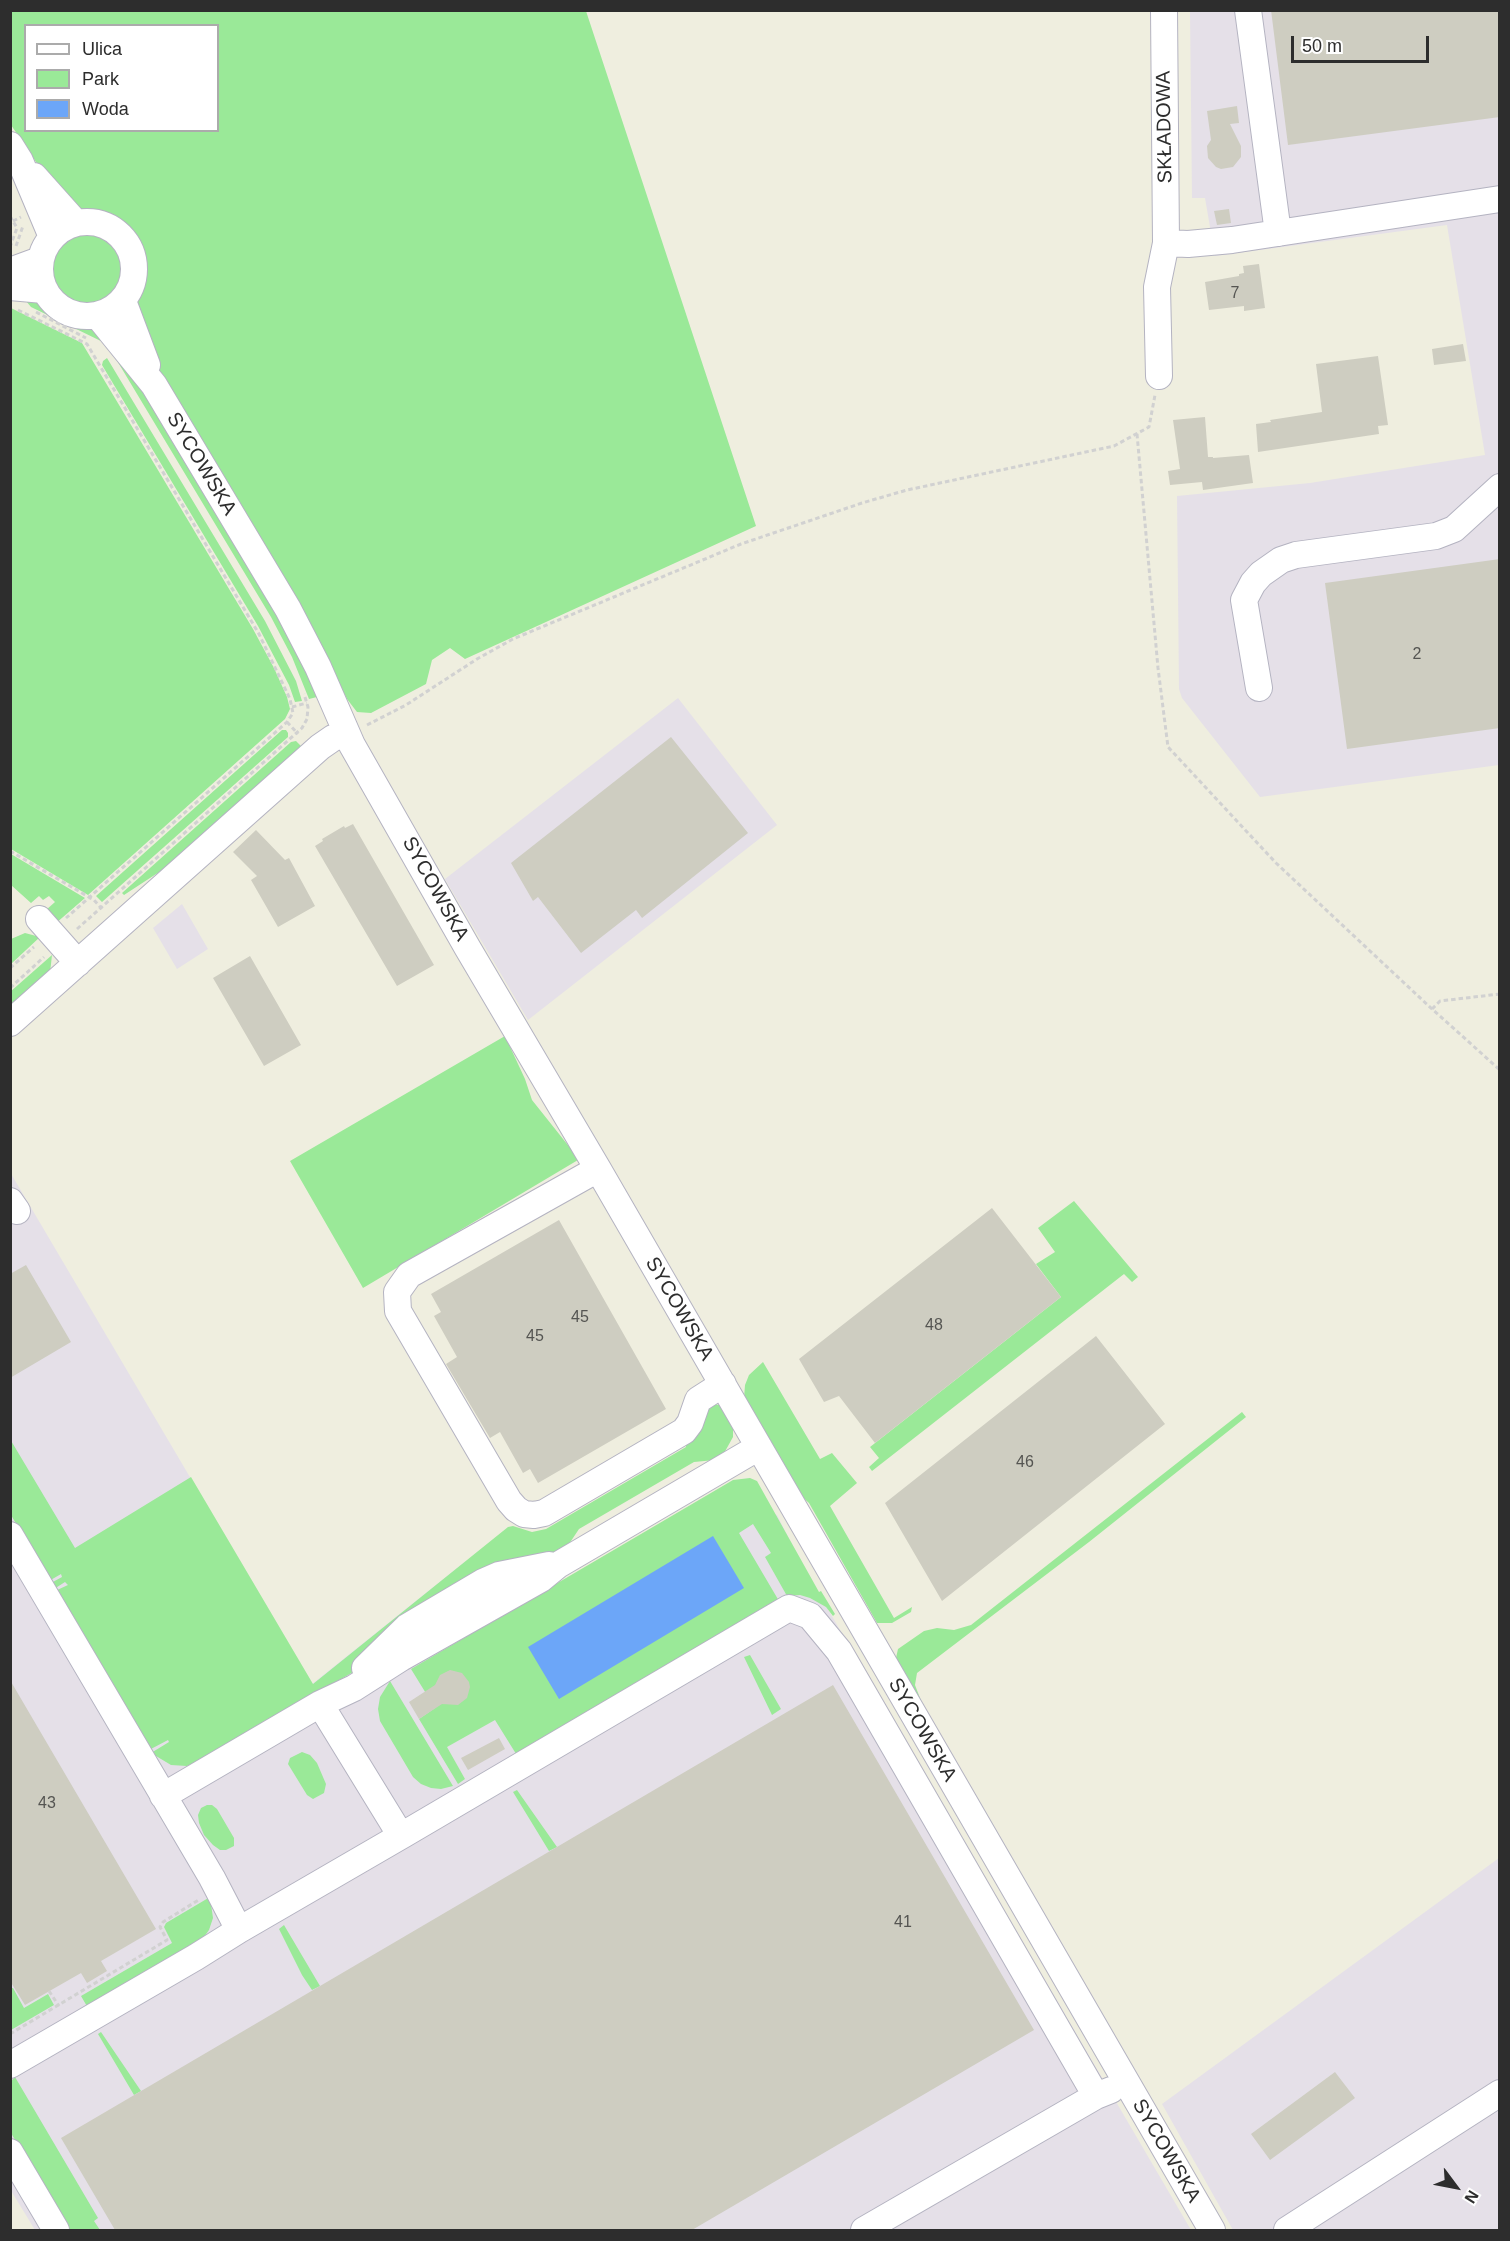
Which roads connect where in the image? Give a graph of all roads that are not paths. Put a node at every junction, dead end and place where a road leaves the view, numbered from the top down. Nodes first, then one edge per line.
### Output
1 (1164, 10) edge
2 (1248, 10) edge
3 (16, 153) edge
4 (1500, 198) edge
5 (76, 223) junction
6 (1278, 233) junction
7 (52, 237) junction
8 (1166, 243) junction
9 (40, 260) junction
10 (13, 278) edge
11 (44, 290) junction
12 (123, 301) junction
13 (98, 316) junction
14 (1159, 376) road end
15 (154, 385) junction
16 (1500, 487) edge
17 (1259, 688) dead end
18 (347, 734) junction
19 (50, 931) road end
20 (78, 963) junction
21 (10, 1023) edge
22 (598, 1169) junction
23 (723, 1384) junction
24 (759, 1447) junction
25 (10, 1535) edge
26 (320, 1704) junction
27 (163, 1796) junction
28 (401, 1836) junction
29 (239, 1930) junction
30 (10, 2065) edge
31 (1126, 2083) junction
32 (1500, 2093) edge
33 (1096, 2096) junction
34 (10, 2152) edge
35 (56, 2230) edge
36 (864, 2230) edge
37 (1212, 2230) edge
38 (1287, 2230) edge

1 - 8 street, SKŁADOWA
2 - 6 street
3 - 5 street
3 - 7 street
4 - 6 street
5 - 7 street
5 - 12 street
6 - 8 street
7 - 9 street
8 - 14 street, SKŁADOWA
9 - 10 street
9 - 11 street
10 - 11 street
11 - 13 street
12 - 13 street
12 - 15 street, SYCOWSKA
13 - 15 street, SYCOWSKA
15 - 18 street, SYCOWSKA
16 - 17 street
18 - 20 street
18 - 22 street, SYCOWSKA
19 - 20 street
20 - 21 street
22 - 23 street, SYCOWSKA
22 - 23 street
23 - 24 street, SYCOWSKA
24 - 26 street
24 - 31 street, SYCOWSKA
25 - 27 street
26 - 27 street
26 - 28 street
27 - 29 street
28 - 29 street
28 - 33 street
29 - 30 street
31 - 33 street
31 - 37 street, SYCOWSKA
32 - 38 street
33 - 36 street
34 - 35 street

